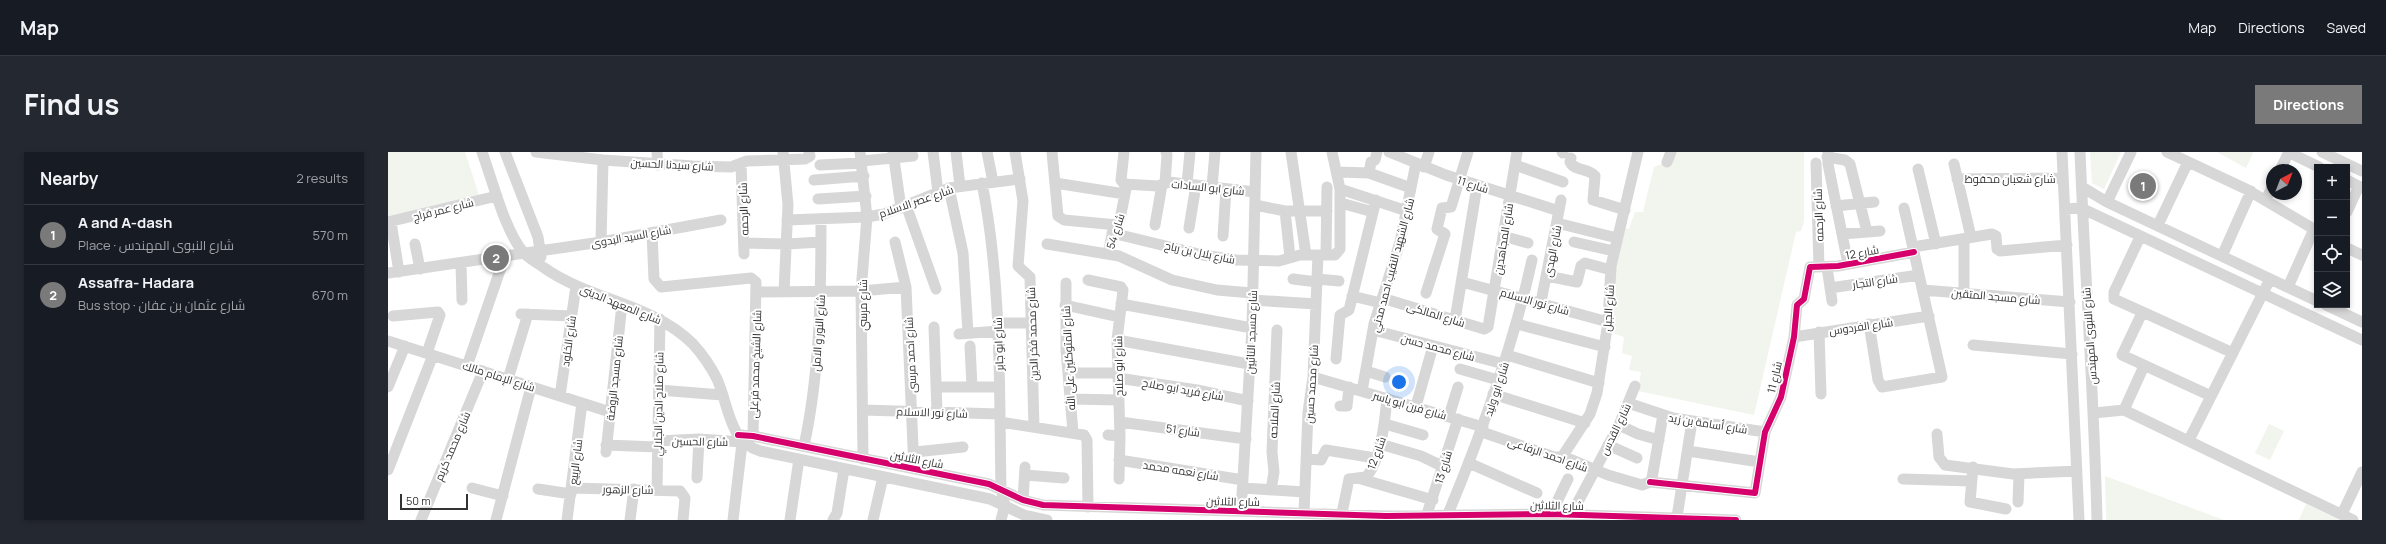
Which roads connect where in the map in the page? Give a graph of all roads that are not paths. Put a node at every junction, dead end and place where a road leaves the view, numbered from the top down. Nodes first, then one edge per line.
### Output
1 (482, 152) edge
2 (505, 152) edge
3 (536, 152) edge
4 (657, 152) edge
5 (810, 152) edge
6 (933, 152) edge
7 (956, 152) edge
8 (987, 152) edge
9 (1015, 152) edge
10 (1052, 152) edge
11 (1124, 152) edge
12 (1166, 152) edge
13 (1190, 152) edge
14 (1215, 152) edge
15 (1256, 152) edge
16 (1292, 152) edge
17 (1332, 152) edge
18 (1377, 152) edge
19 (1389, 152) edge
20 (1429, 152) edge
21 (1468, 152) edge
22 (1517, 152) edge
23 (1638, 152) edge
24 (2062, 152) edge
25 (2080, 152) edge
26 (2131, 152) edge
27 (2167, 152) edge
28 (2288, 152) edge
29 (2322, 152) edge
30 (549, 153) edge
31 (893, 154) edge
32 (1565, 154) edge
33 (1827, 155) edge
34 (783, 156) edge
35 (913, 156) dead end
36 (861, 159) edge
37 (603, 160) junction
38 (2188, 162) junction
39 (741, 163) junction
40 (1816, 163) dead end
41 (1954, 164) dead end
42 (2283, 164) edge
43 (658, 165) junction
44 (820, 165) dead end
45 (1420, 165) junction
46 (1515, 165) junction
47 (2314, 165) edge
48 (1918, 169) dead end
49 (2362, 171) edge
50 (1338, 172) junction
51 (1369, 173) junction
52 (864, 176) junction
53 (2063, 178) junction
54 (1020, 179) junction
55 (1458, 179) junction
56 (1957, 179) junction
57 (814, 180) dead end
58 (987, 182) junction
59 (1563, 182) dead end
60 (2350, 182) edge
61 (1055, 184) junction
62 (1163, 184) junction
63 (1191, 184) junction
64 (960, 186) junction
65 (1327, 186) dead end
66 (1477, 186) junction
67 (1212, 187) junction
68 (2082, 187) junction
69 (2361, 187) edge
70 (949, 188) junction
71 (1411, 188) junction
72 (1126, 189) junction
73 (1226, 189) junction
74 (1340, 189) junction
75 (938, 192) junction
76 (1255, 192) junction
77 (2251, 192) junction
78 (1510, 195) junction
79 (497, 196) junction
80 (866, 196) junction
81 (818, 199) dead end
82 (1376, 200) junction
83 (1561, 200) dead end
84 (2266, 200) joint
85 (1874, 202) dead end
86 (2107, 202) junction
87 (1340, 203) junction
88 (1861, 204) junction
89 (1255, 205) junction
90 (1836, 206) junction
91 (903, 207) junction
92 (2350, 207) edge
93 (1904, 208) dead end
94 (2082, 208) junction
95 (2065, 209) junction
96 (1326, 210) junction
97 (1625, 210) junction
98 (1285, 211) junction
99 (1407, 211) junction
100 (1299, 212) junction
101 (1373, 212) junction
102 (867, 217) junction
103 (1558, 217) junction
104 (721, 220) dead end
105 (788, 220) junction
106 (821, 220) junction
107 (390, 222) edge
108 (1154, 225) dead end
109 (2158, 225) junction
110 (1189, 228) dead end
111 (1115, 229) junction
112 (2314, 229) edge
113 (1880, 231) dead end
114 (1867, 232) junction
115 (652, 233) junction
116 (1842, 234) junction
117 (2314, 234) edge
118 (1223, 236) dead end
119 (1503, 236) junction
120 (2140, 237) junction
121 (1617, 238) junction
122 (1968, 238) junction
123 (601, 242) junction
124 (821, 242) junction
125 (895, 242) dead end
126 (1574, 242) dead end
127 (744, 243) junction
128 (1528, 243) dead end
129 (415, 244) dead end
130 (787, 244) junction
131 (1047, 244) dead end
132 (1936, 244) junction
133 (2067, 245) junction
134 (2350, 249) edge
135 (541, 250) junction
136 (1913, 250) junction
137 (1614, 251) junction
138 (524, 253) junction
139 (744, 254) dead end
140 (1108, 254) junction
141 (2362, 254) edge
142 (1306, 255) junction
143 (1326, 255) junction
144 (505, 256) junction
145 (2222, 256) junction
146 (1290, 258) junction
147 (1532, 260) dead end
148 (1253, 261) junction
149 (461, 263) junction
150 (1848, 264) junction
151 (540, 265) junction
152 (1817, 267) junction
153 (420, 269) junction
154 (1611, 270) junction
155 (393, 272) edge
156 (1919, 275) junction
157 (1547, 276) junction
158 (2270, 278) junction
159 (1293, 279) dead end
160 (1088, 280) dead end
161 (1317, 281) junction
162 (1339, 282) dead end
163 (1462, 282) junction
164 (1066, 283) dead end
165 (576, 286) junction
166 (906, 287) junction
167 (2288, 287) junction
168 (1830, 288) junction
169 (936, 289) dead end
170 (1495, 290) junction
171 (1923, 290) junction
172 (861, 291) junction
173 (757, 292) junction
174 (784, 292) junction
175 (821, 292) junction
176 (1426, 293) dead end
177 (2263, 293) junction
178 (1964, 294) junction
179 (1252, 296) junction
180 (1352, 296) junction
181 (1524, 297) junction
182 (462, 300) dead end
183 (2314, 300) edge
184 (1381, 301) junction
185 (1832, 301) dead end
186 (1541, 302) junction
187 (2070, 302) junction
188 (622, 304) junction
189 (1121, 304) junction
190 (1316, 304) junction
191 (1065, 305) junction
192 (2332, 308) edge
193 (2142, 313) junction
194 (393, 316) dead end
195 (572, 316) junction
196 (1929, 316) junction
197 (1119, 317) junction
198 (660, 319) junction
199 (1455, 320) junction
200 (1608, 322) junction
201 (2362, 322) edge
202 (1031, 323) junction
203 (1517, 324) junction
204 (1870, 324) junction
205 (1489, 325) joint
206 (934, 327) dead end
207 (999, 327) junction
208 (1252, 328) junction
209 (1277, 330) dead end
210 (1373, 330) junction
211 (1818, 332) junction
212 (1794, 337) junction
213 (1117, 340) junction
214 (2362, 340) edge
215 (388, 341) edge
216 (1974, 345) dead end
217 (405, 346) junction
218 (970, 346) dead end
219 (1433, 346) junction
220 (1605, 347) junction
221 (2233, 353) junction
222 (430, 354) junction
223 (2072, 354) junction
224 (1336, 359) dead end
225 (1505, 360) junction
226 (1250, 364) junction
227 (467, 366) junction
228 (2144, 366) junction
229 (1460, 369) dead end
230 (483, 371) junction
231 (1366, 372) junction
232 (1068, 373) junction
233 (1118, 376) junction
234 (1313, 377) junction
235 (1385, 377) dead end
236 (508, 379) junction
237 (1498, 380) junction
238 (1599, 383) junction
239 (1635, 386) dead end
240 (388, 387) edge
241 (531, 387) junction
242 (936, 387) junction
243 (972, 387) junction
244 (1000, 387) junction
245 (1349, 387) junction
246 (1458, 387) dead end
247 (659, 390) junction
248 (1362, 391) junction
249 (1493, 394) junction
250 (1822, 394) dead end
251 (560, 396) junction
252 (722, 396) junction
253 (2211, 396) junction
254 (1387, 398) junction
255 (1070, 399) junction
256 (1119, 400) junction
257 (1248, 401) junction
258 (582, 403) junction
259 (1628, 403) junction
260 (1340, 406) dead end
261 (1416, 406) junction
262 (863, 410) junction
263 (2124, 410) junction
264 (913, 411) junction
265 (610, 412) junction
266 (937, 412) junction
267 (2094, 413) junction
268 (1663, 415) junction
269 (1000, 418) junction
270 (1454, 418) junction
271 (1692, 421) junction
272 (1120, 422) junction
273 (1584, 423) junction
274 (1385, 424) junction
275 (1619, 425) junction
276 (1034, 427) junction
277 (1482, 429) junction
278 (1073, 432) junction
279 (1765, 432) junction
280 (1937, 434) dead end
281 (1108, 435) dead end
282 (1120, 436) junction
283 (1423, 436) dead end
284 (744, 437) junction
285 (699, 439) junction
286 (1246, 439) junction
287 (1659, 440) junction
288 (2189, 440) junction
289 (657, 444) junction
290 (1380, 444) junction
291 (1608, 445) junction
292 (804, 446) junction
293 (963, 447) dead end
294 (606, 448) joint
295 (1688, 451) junction
296 (915, 452) junction
297 (1562, 457) junction
298 (1375, 458) junction
299 (1636, 458) dead end
300 (799, 459) junction
301 (863, 459) junction
302 (1306, 459) junction
303 (1119, 460) junction
304 (1760, 462) junction
305 (1469, 463) junction
306 (1444, 467) junction
307 (1973, 467) junction
308 (844, 469) junction
309 (914, 469) junction
310 (388, 470) edge
311 (1595, 470) junction
312 (2077, 471) junction
313 (2362, 472) edge
314 (2019, 475) junction
315 (883, 477) junction
316 (697, 478) dead end
317 (1064, 478) dead end
318 (1652, 478) junction
319 (1119, 479) dead end
320 (1361, 479) junction
321 (1568, 479) dead end
322 (1903, 479) dead end
323 (1971, 481) junction
324 (1243, 484) junction
325 (1682, 486) junction
326 (472, 488) dead end
327 (538, 489) dead end
328 (634, 489) junction
329 (1001, 489) junction
330 (657, 490) junction
331 (1271, 490) junction
332 (572, 491) junction
333 (1756, 491) joint
334 (1305, 492) junction
335 (1537, 493) dead end
336 (502, 496) junction
337 (1023, 500) junction
338 (1433, 500) junction
339 (2018, 502) dead end
340 (1005, 505) junction
341 (1088, 507) junction
342 (2006, 509) dead end
343 (1304, 513) junction
344 (1342, 513) junction
345 (1234, 514) edge
346 (1427, 514) junction
347 (1448, 514) junction
348 (1551, 514) junction
349 (2342, 514) junction
350 (1571, 515) junction
351 (1020, 517) edge
352 (1486, 517) edge
353 (1677, 517) junction
354 (1386, 518) edge
355 (421, 520) edge
356 (496, 520) edge
357 (567, 520) edge
358 (630, 520) edge
359 (683, 520) edge
360 (733, 520) edge
361 (790, 520) edge
362 (833, 520) edge
363 (873, 520) edge
364 (1001, 520) edge
365 (1047, 520) edge
366 (1736, 520) edge
367 (2079, 520) edge
368 (2096, 520) edge
369 (2353, 520) edge

1 - 79 street, شارع المعهد الدينى
2 - 135 street
3 - 30 street, شارع سيدنا الحسين
4 - 43 street
5 - 34 street, شارع سيدنا الحسين
6 - 75 street
7 - 64 street
8 - 58 street, شارع ابو جابر
9 - 54 street, شارع محمد فخر الدين
10 - 61 street
11 - 72 street
12 - 62 street
13 - 63 street
14 - 67 street
15 - 76 street, شارع مسجد التائبين
16 - 100 street
17 - 50 street
18 - 51 street
19 - 45 street, شارع 11
20 - 45 street, شارع الشهيد النقيب احمد مدني
21 - 55 street
22 - 46 street, شارع المجاهدين
23 - 97 street, شارع الجبل
24 - 53 street, شارع النبوى المهندس
25 - 68 street, شارع النبوى المهندس
26 - 86 street
27 - 38 street
28 - 42 street
28 - 47 street
29 - 49 street
30 - 37 street, شارع سيدنا الحسين
31 - 35 street
31 - 36 street
31 - 91 street
32 - 97 street
33 - 88 street
33 - 90 street
34 - 39 street, شارع سيدنا الحسين
34 - 105 street
36 - 44 street
36 - 52 street, شارع مرسي
37 - 43 street, شارع سيدنا الحسين
37 - 123 street
38 - 77 street
38 - 109 street
39 - 43 street, شارع سيدنا الحسين
39 - 127 street, شارع الرحمه
40 - 152 street, شارع الرحمه
41 - 56 street
45 - 55 street, شارع 11
45 - 71 street, شارع الشهيد النقيب احمد مدني
46 - 59 street
46 - 78 street, شارع المجاهدين
48 - 132 street
50 - 51 street
50 - 74 street
51 - 71 street
52 - 57 street
52 - 80 street, شارع مرسي
53 - 56 street, شارع شعبان محفوظ
53 - 95 street, شارع النبوى المهندس
54 - 58 street, شارع عصر الاسلام
54 - 202 street, شارع محمد فخر الدين
55 - 66 street, شارع 11
55 - 176 street
56 - 122 street
58 - 64 street, شارع عصر الاسلام
58 - 207 street, شارع ابو جابر
60 - 69 street
61 - 72 street, شارع ابو السادات
61 - 111 street, شارع بلال بن رباح
62 - 63 street, شارع ابو السادات
62 - 72 street, شارع ابو السادات
62 - 108 street
63 - 67 street, شارع ابو السادات
63 - 110 street
64 - 70 street, شارع عصر الاسلام
65 - 96 street
66 - 78 street, شارع 11
66 - 163 street
67 - 73 street, شارع ابو السادات
68 - 86 street
68 - 94 street, شارع النبوى المهندس
69 - 92 street
70 - 75 street, شارع عصر الاسلام
70 - 207 street
71 - 99 street, شارع الشهيد النقيب احمد مدني
72 - 111 street, شارع 54
73 - 76 street, شارع ابو السادات
73 - 118 street
74 - 82 street
74 - 87 street
75 - 91 street, شارع عصر الاسلام
76 - 89 street, شارع مسجد التائبين
77 - 84 street
77 - 145 street
78 - 103 street, شارع 11
78 - 119 street, شارع المجاهدين
79 - 107 street, شارع عمر فراج
79 - 138 street, شارع المعهد الدينى
80 - 81 street
80 - 102 street, شارع مرسي
82 - 99 street
82 - 101 street
83 - 103 street, شارع الهدى
84 - 112 street
85 - 88 street
86 - 109 street
87 - 101 street
87 - 143 street
88 - 90 street
88 - 114 street
89 - 98 street
89 - 148 street, شارع مسجد التائبين
90 - 116 street
91 - 102 street, شارع عصر الاسلام
91 - 169 street
93 - 136 street
94 - 95 street
94 - 120 street
94 - 267 street, شارع النبوى المهندس
95 - 133 street, شارع النبوى المهندس
96 - 100 street
96 - 143 street
97 - 121 street, شارع الجبل
98 - 100 street
98 - 146 street
99 - 184 street, شارع الشهيد النقيب احمد مدني
100 - 142 street
101 - 180 street
102 - 106 street, شارع عصر الاسلام
102 - 172 street, شارع مرسي
103 - 121 street, شارع 11
103 - 157 street, شارع الهدى
104 - 115 street, شارع السيد البدوى
105 - 106 street, شارع عصر الاسلام
105 - 130 street
106 - 124 street, شارع النور و الامل
107 - 155 street
109 - 145 street
111 - 140 street, شارع 54
111 - 148 street, شارع بلال بن رباح
113 - 114 street
114 - 116 street
115 - 123 street, شارع السيد البدوى
115 - 173 street
116 - 150 street
117 - 167 street
119 - 128 street
119 - 170 street, شارع المجاهدين
120 - 177 street
120 - 193 street
121 - 137 street, شارع الجبل
122 - 132 street, شارع 12
122 - 133 street, شارع 12
122 - 178 street
123 - 135 street, شارع السيد البدوى
124 - 130 street
124 - 175 street, شارع النور و الامل
125 - 166 street, شارع احمد مرسى
126 - 137 street
127 - 130 street
127 - 139 street, شارع الرحمه
129 - 153 street
130 - 174 street
131 - 140 street
132 - 136 street, شارع 12
133 - 187 street, شارع النبوى المهندس
134 - 141 street
135 - 138 street, شارع السيد البدوى
135 - 151 street
136 - 150 street, شارع 12
136 - 156 street
137 - 154 street, شارع الجبل
138 - 144 street, شارع السيد البدوى
138 - 151 street, شارع المعهد الدينى
140 - 179 street
142 - 143 street, شارع بلال بن رباح
142 - 146 street, شارع بلال بن رباح
143 - 161 street, شارع محمد حسين
144 - 149 street, شارع السيد البدوى
144 - 227 street
145 - 158 street
146 - 148 street, شارع بلال بن رباح
147 - 181 street, شارع ابو وليد
148 - 179 street, شارع مسجد التائبين
149 - 153 street, شارع السيد البدوى
149 - 182 street
150 - 152 street, شارع 12
151 - 165 street, شارع المعهد الدينى
152 - 168 street
152 - 212 street, شارع 11
153 - 155 street, شارع السيد البدوى
154 - 157 street
154 - 200 street, شارع الجبل
156 - 168 street, شارع التجار
156 - 171 street
157 - 186 street, شارع الهدى
158 - 167 street
158 - 177 street
159 - 161 street
160 - 189 street, شارع ابو صلاح
161 - 162 street
161 - 190 street, شارع محمد حسين
163 - 170 street, شارع نور الاسلام
163 - 199 street
164 - 191 street, شارع المتوكلين على الله
165 - 188 street, شارع المعهد الدينى
165 - 195 street, شارع الخلود
166 - 172 street
166 - 264 street, شارع احمد مرسى
167 - 183 street
168 - 185 street
170 - 181 street, شارع نور الاسلام
170 - 205 street, شارع المجاهدين
171 - 178 street, شارع مسجد المتقين
171 - 196 street
172 - 175 street
172 - 262 street, شارع مرسي
173 - 174 street
173 - 284 street, شارع الشيخ محمد فرغلى
174 - 175 street
175 - 292 street, شارع النور و الامل
177 - 214 street
177 - 221 street
178 - 187 street, شارع مسجد المتقين
179 - 190 street
179 - 208 street, شارع مسجد التائبين
180 - 184 street, شارع المالكى
180 - 224 street
181 - 186 street, شارع نور الاسلام
181 - 203 street, شارع ابو وليد
184 - 199 street, شارع المالكى
184 - 210 street, شارع الشهيد النقيب احمد مدني
186 - 200 street, شارع نور الاسلام
187 - 223 street, شارع النبوى المهندس
188 - 198 street, شارع المعهد الدينى
188 - 265 street, شارع مسجد الروضة
189 - 197 street, شارع ابو صلاح
189 - 208 street
190 - 234 street, شارع محمد حسين
191 - 197 street
191 - 232 street, شارع المتوكلين على الله
192 - 201 street
193 - 221 street
193 - 228 street
194 - 222 street
195 - 236 street
195 - 251 street, شارع الخلود
196 - 204 street, شارع الفردوس
196 - 204 street
197 - 213 street, شارع ابو صلاح
198 - 247 street, شارع صلاح الدين الجلالي
198 - 252 street, شارع المعهد الدينى
199 - 205 street, شارع المالكى
200 - 220 street, شارع الجبل
202 - 207 street
202 - 276 street, شارع محمد فخر الدين
203 - 220 street
203 - 225 street, شارع ابو وليد
204 - 211 street, شارع الفردوس
206 - 242 street
207 - 244 street, شارع ابو جابر
208 - 226 street, شارع مسجد التائبين
209 - 331 street, شارع الملاحه
210 - 219 street, شارع محمد حسن
210 - 231 street, شارع الشهيد النقيب احمد مدني
211 - 212 street, شارع الفردوس
211 - 250 street
212 - 279 street, شارع 11
213 - 226 street
213 - 233 street, شارع ابو صلاح
215 - 217 street, شارع الإمام مالك
216 - 223 street
217 - 222 street, شارع الإمام مالك
217 - 240 street
218 - 243 street
219 - 225 street, شارع محمد حسن
219 - 261 street
220 - 238 street, شارع الجبل
221 - 253 street
222 - 227 street, شارع الإمام مالك
222 - 310 street
223 - 312 street, شارع النبوى المهندس
225 - 237 street, شارع ابو وليد
225 - 238 street, شارع محمد حسن
226 - 257 street, شارع مسجد التائبين
227 - 230 street, شارع الإمام مالك
228 - 253 street
228 - 263 street
229 - 237 street
230 - 236 street, شارع الإمام مالك
230 - 355 street, شارع محمد كريم
231 - 235 street
231 - 248 street, شارع الشهيد النقيب احمد مدني
232 - 233 street, شارع فريد ابو صلاح
232 - 255 street, شارع المتوكلين على الله
233 - 256 street, شارع ابو صلاح
233 - 257 street, شارع فريد ابو صلاح
234 - 245 street, شارع فرن ابو ياسر
234 - 302 street, شارع محمد حسين
236 - 241 street, شارع الإمام مالك
237 - 249 street, شارع ابو وليد
238 - 273 street, شارع الجبل
239 - 259 street, شارع القدس
241 - 251 street, شارع الإمام مالك
241 - 336 street
242 - 243 street
242 - 266 street
243 - 244 street
244 - 269 street, شارع ابو جابر
245 - 248 street, شارع فرن ابو ياسر
245 - 260 street
246 - 270 street, شارع 13
247 - 252 street
247 - 289 street, شارع صلاح الدين الجلالي
248 - 254 street, شارع فرن ابو ياسر
249 - 273 street
249 - 277 street, شارع ابو وليد
251 - 258 street, شارع الإمام مالك
252 - 284 street, شارع المعهد الدينى
253 - 288 street
254 - 261 street, شارع فرن ابو ياسر
254 - 274 street, شارع 12
255 - 256 street
255 - 278 street, شارع المتوكلين على الله
256 - 272 street, شارع ابو صلاح
257 - 286 street, شارع مسجد التائبين
258 - 265 street, شارع الإمام مالك
258 - 332 street, شارع الربيع
259 - 268 street, شارع أسامة بن زيد
259 - 275 street, شارع القدس
261 - 270 street, شارع فرن ابو ياسر
262 - 264 street, شارع نور الاسلام
262 - 301 street, شارع مرسي
263 - 267 street
263 - 288 street
264 - 266 street, شارع نور الاسلام
264 - 296 street, شارع احمد مرسى
265 - 294 street, شارع مسجد الروضة
266 - 269 street, شارع نور الاسلام
267 - 368 street, شارع النبوى المهندس
268 - 271 street, شارع أسامة بن زيد
268 - 287 street
269 - 276 street, شارع نور الاسلام
269 - 329 street, شارع ابو جابر
270 - 277 street, شارع فرن ابو ياسر
270 - 306 street, شارع 13
271 - 279 street, شارع أسامة بن زيد
271 - 295 street
272 - 282 street, شارع ابو صلاح
272 - 286 street, شارع 51
273 - 297 street, شارع الجبل
274 - 283 street
274 - 290 street, شارع 12
275 - 287 street
275 - 291 street, شارع القدس
276 - 278 street, شارع نور الاسلام
277 - 297 street, شارع احمد الرفاعى
277 - 305 street, شارع ابو وليد
278 - 341 street
279 - 304 street, شارع 11
280 - 307 street
281 - 282 street
282 - 303 street, شارع ابو صلاح
284 - 285 street, شارع الحسين
284 - 292 street, شارع الثلاثين
284 - 300 street
284 - 360 street, شارع الشيخ محمد فرغلى
285 - 289 street, شارع الحسين
285 - 316 street
286 - 324 street, شارع مسجد التائبين
287 - 318 street
288 - 349 street
289 - 294 street, شارع الحسين
289 - 330 street, شارع صلاح الدين الجلالي
290 - 298 street, شارع 12
290 - 306 street
291 - 299 street
291 - 311 street, شارع القدس
292 - 301 street, شارع الثلاثين
293 - 296 street
295 - 304 street
295 - 325 street
296 - 309 street, شارع احمد مرسى
297 - 311 street, شارع احمد الرفاعى
298 - 302 street
298 - 320 street, شارع 12
300 - 308 street
300 - 361 street
301 - 309 street, شارع الثلاثين
302 - 334 street, شارع محمد حسين
303 - 319 street, شارع ابو صلاح
303 - 324 street, شارع نعمه محمد
304 - 333 street, شارع 11
305 - 335 street
305 - 347 street, شارع ابو وليد
306 - 338 street, شارع 13
307 - 314 street
307 - 323 street
308 - 315 street
308 - 362 street
309 - 329 street, شارع الثلاثين
311 - 318 street, شارع احمد الرفاعى
311 - 350 street, شارع القدس
312 - 314 street
312 - 367 street, شارع النبوى المهندس
313 - 349 street
314 - 339 street
315 - 340 street
315 - 363 street
317 - 337 street
318 - 325 street, شارع احمد الرفاعى
320 - 338 street
320 - 344 street, شارع 12
321 - 348 street
322 - 323 street
323 - 342 street
324 - 331 street, شارع نعمه محمد
324 - 345 street, شارع مسجد التائبين
325 - 333 street, شارع احمد الرفاعى
325 - 353 street
326 - 336 street
327 - 332 street, شارع الزهور
328 - 330 street, شارع الزهور
328 - 332 street, شارع الزهور
328 - 358 street
329 - 337 street, شارع الثلاثين
329 - 340 street, شارع ابو جابر
330 - 359 street, شارع الزهور
331 - 334 street, شارع نعمه محمد
332 - 357 street, شارع الربيع
334 - 343 street, شارع محمد حسين
336 - 356 street
337 - 341 street, شارع الثلاثين
338 - 346 street, شارع 13
340 - 351 street
340 - 364 street
341 - 345 street, شارع الثلاثين
343 - 344 street, شارع الثلاثين
343 - 345 street, شارع الثلاثين
344 - 354 street, شارع الثلاثين
346 - 347 street, شارع الثلاثين
346 - 354 street, شارع الثلاثين
347 - 352 street, شارع الثلاثين
348 - 350 street, شارع الثلاثين
348 - 352 street, شارع الثلاثين
349 - 369 street
350 - 353 street, شارع الثلاثين
351 - 365 street
353 - 366 street, شارع الثلاثين

